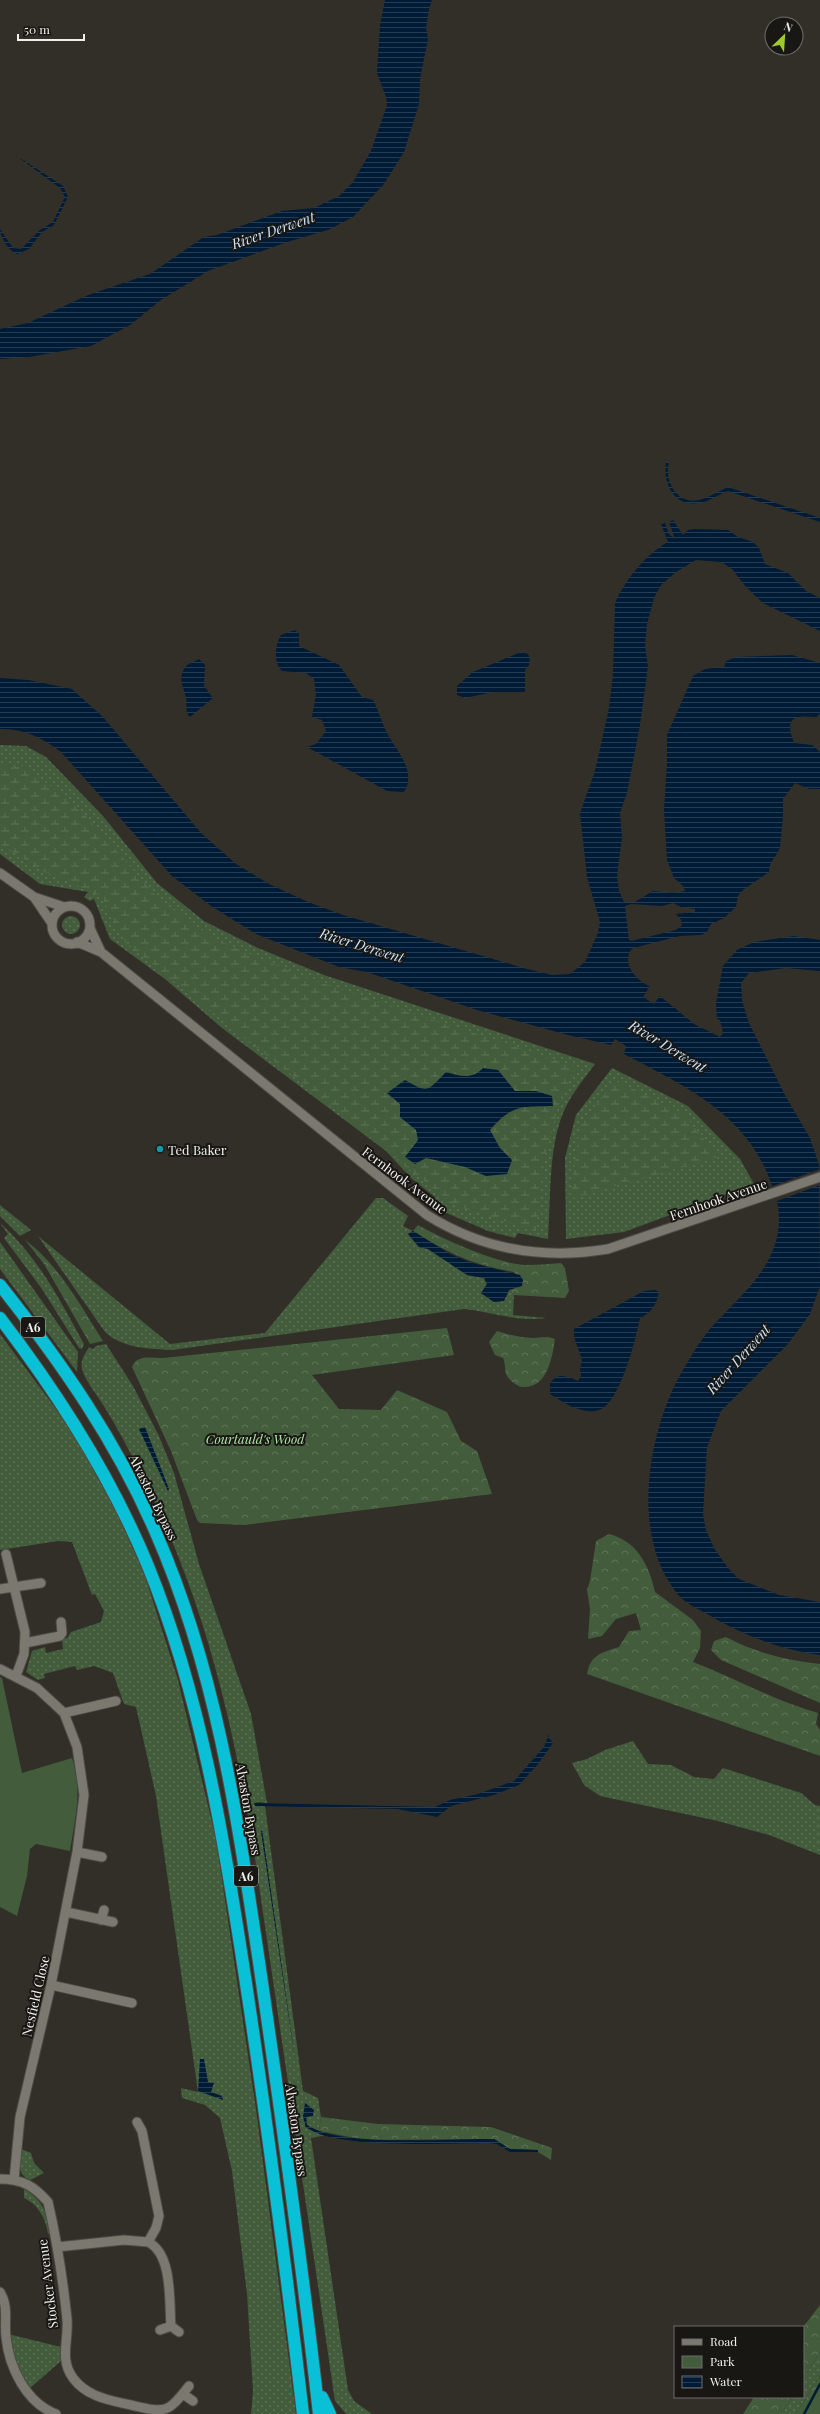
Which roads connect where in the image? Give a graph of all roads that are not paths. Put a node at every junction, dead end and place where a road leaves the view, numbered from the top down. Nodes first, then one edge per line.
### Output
1 (0, 873) edge
2 (34, 897) junction
3 (64, 907) junction
4 (51, 922) junction
5 (90, 928) junction
6 (77, 942) junction
7 (101, 952) junction
8 (820, 1177) edge
9 (0, 1285) edge
10 (0, 1318) edge
11 (6, 1554) dead end
12 (41, 1583) dead end
13 (16, 1586) junction
14 (0, 1589) edge
15 (61, 1622) dead end
16 (25, 1643) junction
17 (0, 1669) edge
18 (16, 1676) junction
19 (116, 1701) dead end
20 (64, 1713) junction
21 (77, 1852) junction
22 (102, 1857) dead end
23 (104, 1910) dead end
24 (66, 1912) junction
25 (101, 1920) junction
26 (113, 1922) dead end
27 (52, 1986) junction
28 (132, 2003) dead end
29 (137, 2122) dead end
30 (0, 2179) edge
31 (14, 2180) junction
32 (148, 2242) junction
33 (56, 2247) junction
34 (0, 2292) edge
35 (171, 2326) junction
36 (160, 2330) dead end
37 (179, 2332) dead end
38 (3, 2342) edge
39 (314, 2375) junction
40 (189, 2386) dead end
41 (183, 2394) junction
42 (193, 2401) dead end
43 (56, 2414) edge
44 (303, 2414) edge
45 (319, 2414) edge
46 (330, 2414) edge

1 - 2 street, Fernhook Avenue
2 - 3 street, Fernhook Avenue
2 - 4 street, Fernhook Avenue
3 - 4 street
3 - 5 street, Fernhook Avenue
4 - 6 street, Fernhook Avenue
5 - 6 street
5 - 7 street, Fernhook Avenue
6 - 7 street, Fernhook Avenue
7 - 8 street, Fernhook Avenue
9 - 39 highway, Alvaston Bypass / A6
10 - 44 highway, A6
11 - 13 street
12 - 13 street
13 - 14 street
13 - 16 street
15 - 16 street
16 - 18 street
17 - 18 street
18 - 20 street
19 - 20 street
20 - 21 street, Nesfield Close
21 - 22 street
21 - 24 street, Nesfield Close
23 - 25 street
24 - 25 street
24 - 27 street, Nesfield Close
25 - 26 street
27 - 28 street
27 - 31 street, Nesfield Close
29 - 32 street
30 - 31 street, Stocker Avenue
31 - 33 street, Stocker Avenue
32 - 33 street
32 - 35 street
33 - 41 street, Stocker Avenue
34 - 38 street
35 - 36 street
35 - 37 street
38 - 43 street
39 - 45 highway, Alvaston Bypass / A6
39 - 46 highway
40 - 41 street, Stocker Avenue
41 - 42 street

